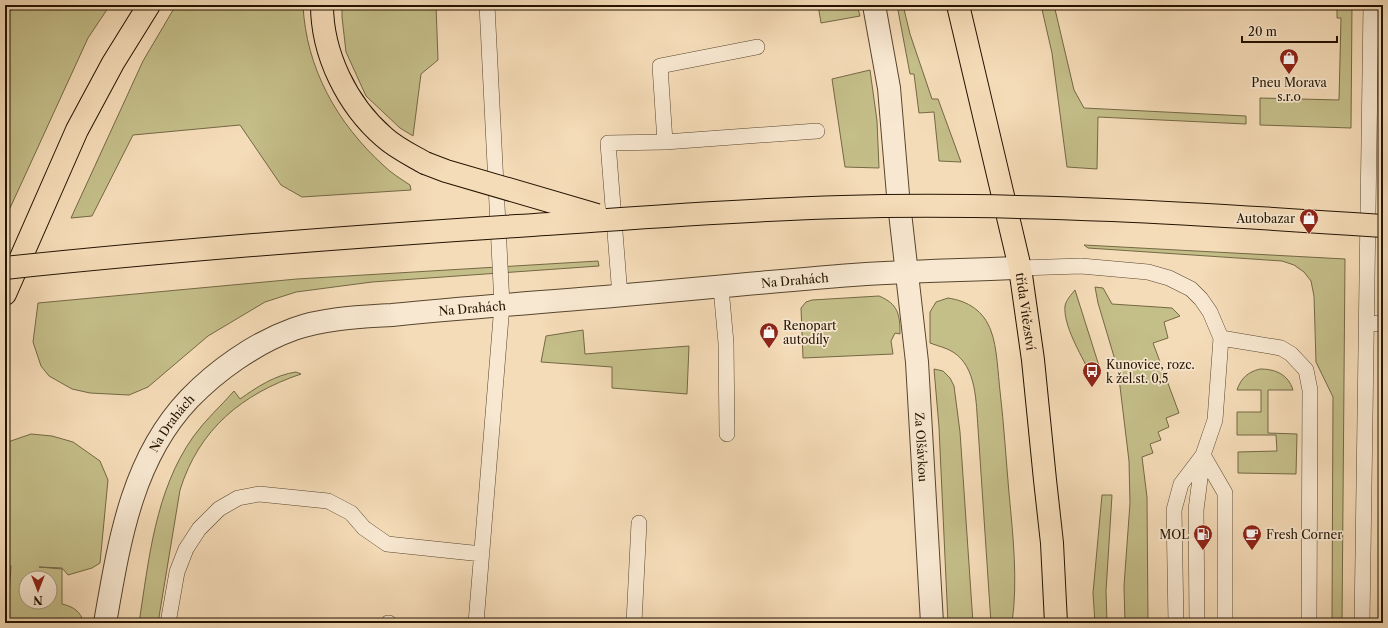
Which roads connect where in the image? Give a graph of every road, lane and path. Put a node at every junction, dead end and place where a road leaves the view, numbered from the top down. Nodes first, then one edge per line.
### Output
1 (150, 5) edge
2 (322, 5) edge
3 (487, 5) edge
4 (874, 5) edge
5 (958, 5) edge
6 (1371, 5) edge
7 (757, 47) dead end
8 (1376, 129) edge
9 (817, 131) dead end
10 (665, 142) junction
11 (1344, 216) dead end
12 (612, 219) junction
13 (1376, 221) edge
14 (5, 268) edge
15 (1020, 268) junction
16 (908, 272) junction
17 (721, 288) junction
18 (5, 294) edge
19 (620, 296) junction
20 (502, 305) junction
21 (1368, 323) junction
22 (1383, 324) edge
23 (1221, 338) junction
24 (727, 434) dead end
25 (1203, 455) junction
26 (639, 524) dead end
27 (482, 554) junction
28 (105, 623) edge
29 (168, 623) edge
30 (476, 623) edge
31 (634, 623) edge
32 (932, 623) edge
33 (1056, 623) edge
34 (1176, 623) edge
35 (1197, 623) edge
36 (1226, 623) edge
37 (1309, 623) edge
38 (1362, 623) edge

1 - 18 main road
2 - 12 main road, bridge
3 - 20 lane
4 - 16 street, Za Olšávkou
5 - 15 main road, třída Vítězství
6 - 8 lane
7 - 10 lane
8 - 13 lane
9 - 10 lane
10 - 19 lane
11 - 13 lane
12 - 13 main road, bridge
12 - 14 main road, bridge
13 - 21 lane
15 - 16 street, Na Drahách
15 - 23 lane
15 - 33 main road, třída Vítězství
16 - 17 street, Na Drahách
16 - 32 street, Za Olšávkou
17 - 19 street, Na Drahách
17 - 24 lane
19 - 20 street, Na Drahách
20 - 27 lane
20 - 28 street, Na Drahách
21 - 22 lane
21 - 38 lane
23 - 25 lane
23 - 37 lane
25 - 34 lane
25 - 35 lane
25 - 36 lane
26 - 31 lane
27 - 29 lane
27 - 30 lane

